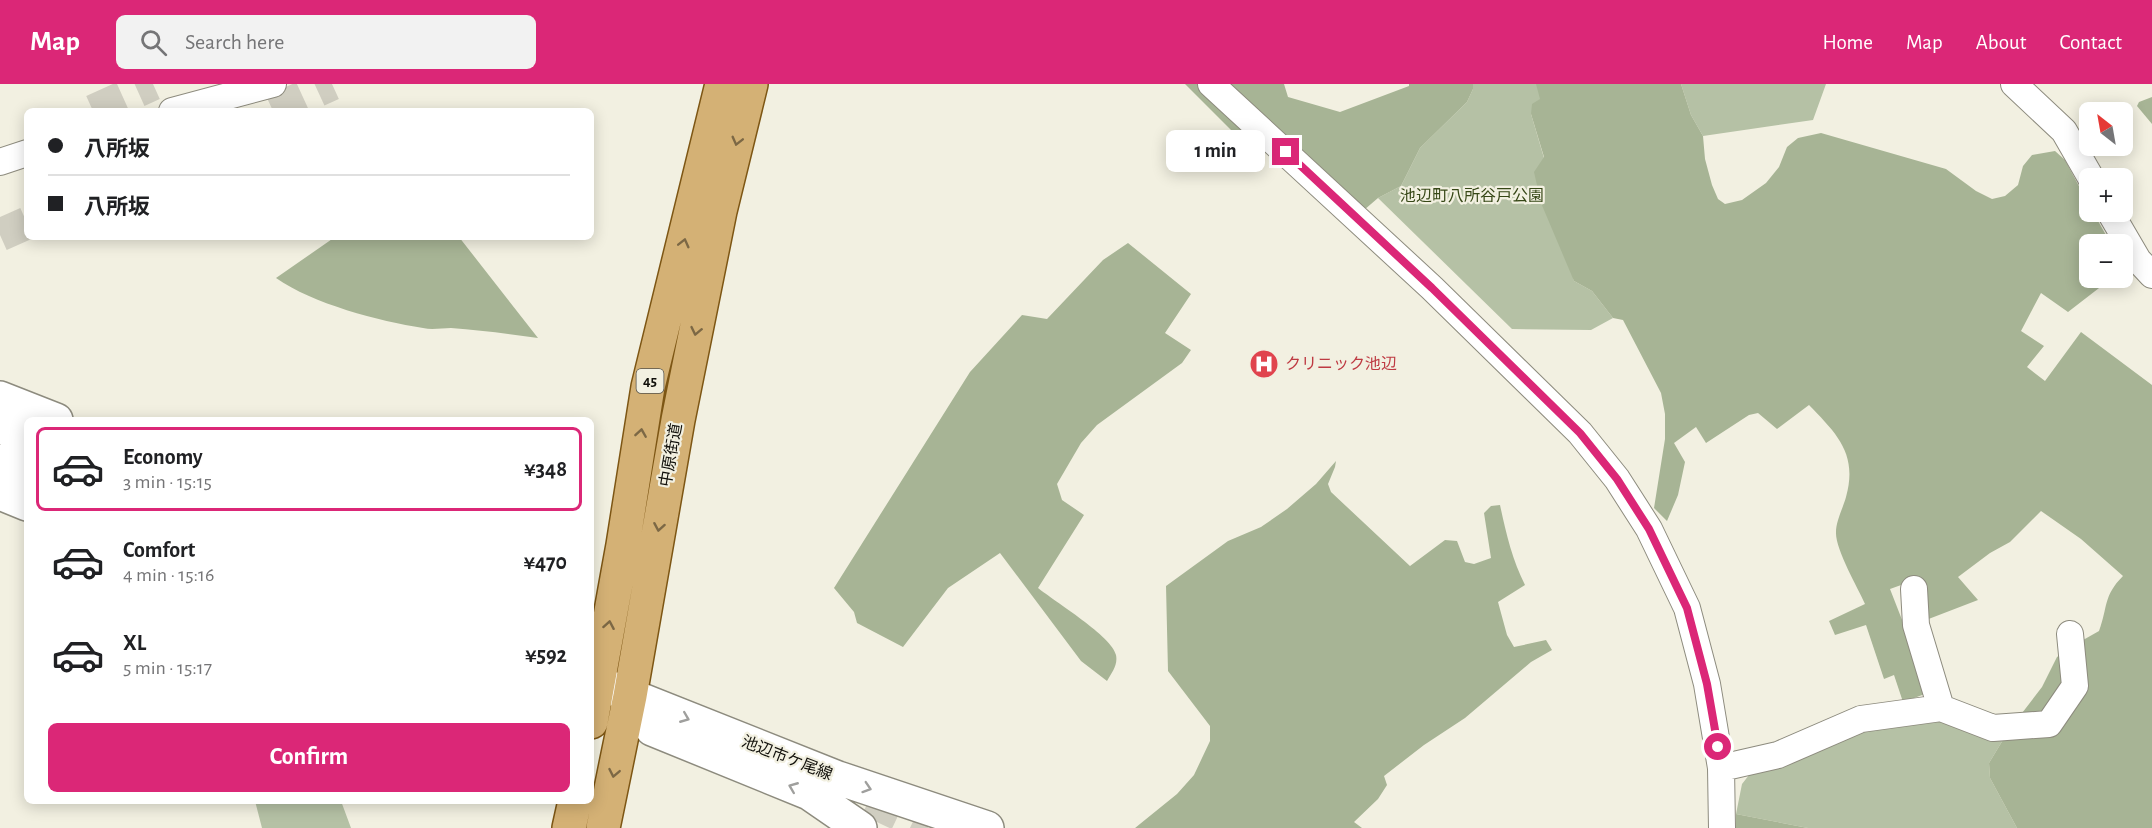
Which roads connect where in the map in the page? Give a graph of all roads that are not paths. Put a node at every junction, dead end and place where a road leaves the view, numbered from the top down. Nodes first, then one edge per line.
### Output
1 (273, 84) edge
2 (722, 84) edge
3 (751, 84) edge
4 (1211, 84) edge
5 (2014, 84) edge
6 (183, 108) edge
7 (24, 154) edge
8 (0, 162) edge
9 (2085, 168) edge
10 (2116, 222) edge
11 (2152, 275) edge
12 (0, 398) edge
13 (48, 417) edge
14 (0, 426) edge
15 (24, 437) edge
16 (0, 461) edge
17 (24, 471) edge
18 (0, 493) edge
19 (24, 503) edge
20 (1914, 589) dead end
21 (2070, 634) dead end
22 (594, 694) edge
23 (594, 700) edge
24 (628, 707) junction
25 (1941, 708) junction
26 (1721, 768) junction
27 (574, 804) edge
28 (569, 828) edge
29 (603, 828) edge
30 (860, 828) tunnel mouth
31 (987, 828) edge
32 (1722, 828) edge

1 - 6 street
22 -> 2 main road, 中原街道 / 45
3 -> 24 main road, 中原街道 / 45
4 - 26 street
5 - 9 street
7 - 8 street
10 - 11 street
12 - 13 street
14 - 15 street
16 - 17 street
18 - 19 street
20 - 25 street
21 - 25 street
23 - 24 street, 池辺市ケ尾線
24 -> 29 main road, 中原街道 / 45
30 -> 24 street, 池辺市ケ尾線
24 -> 31 street, 池辺市ケ尾線
25 - 26 street
26 - 32 street
27 - 28 main road

